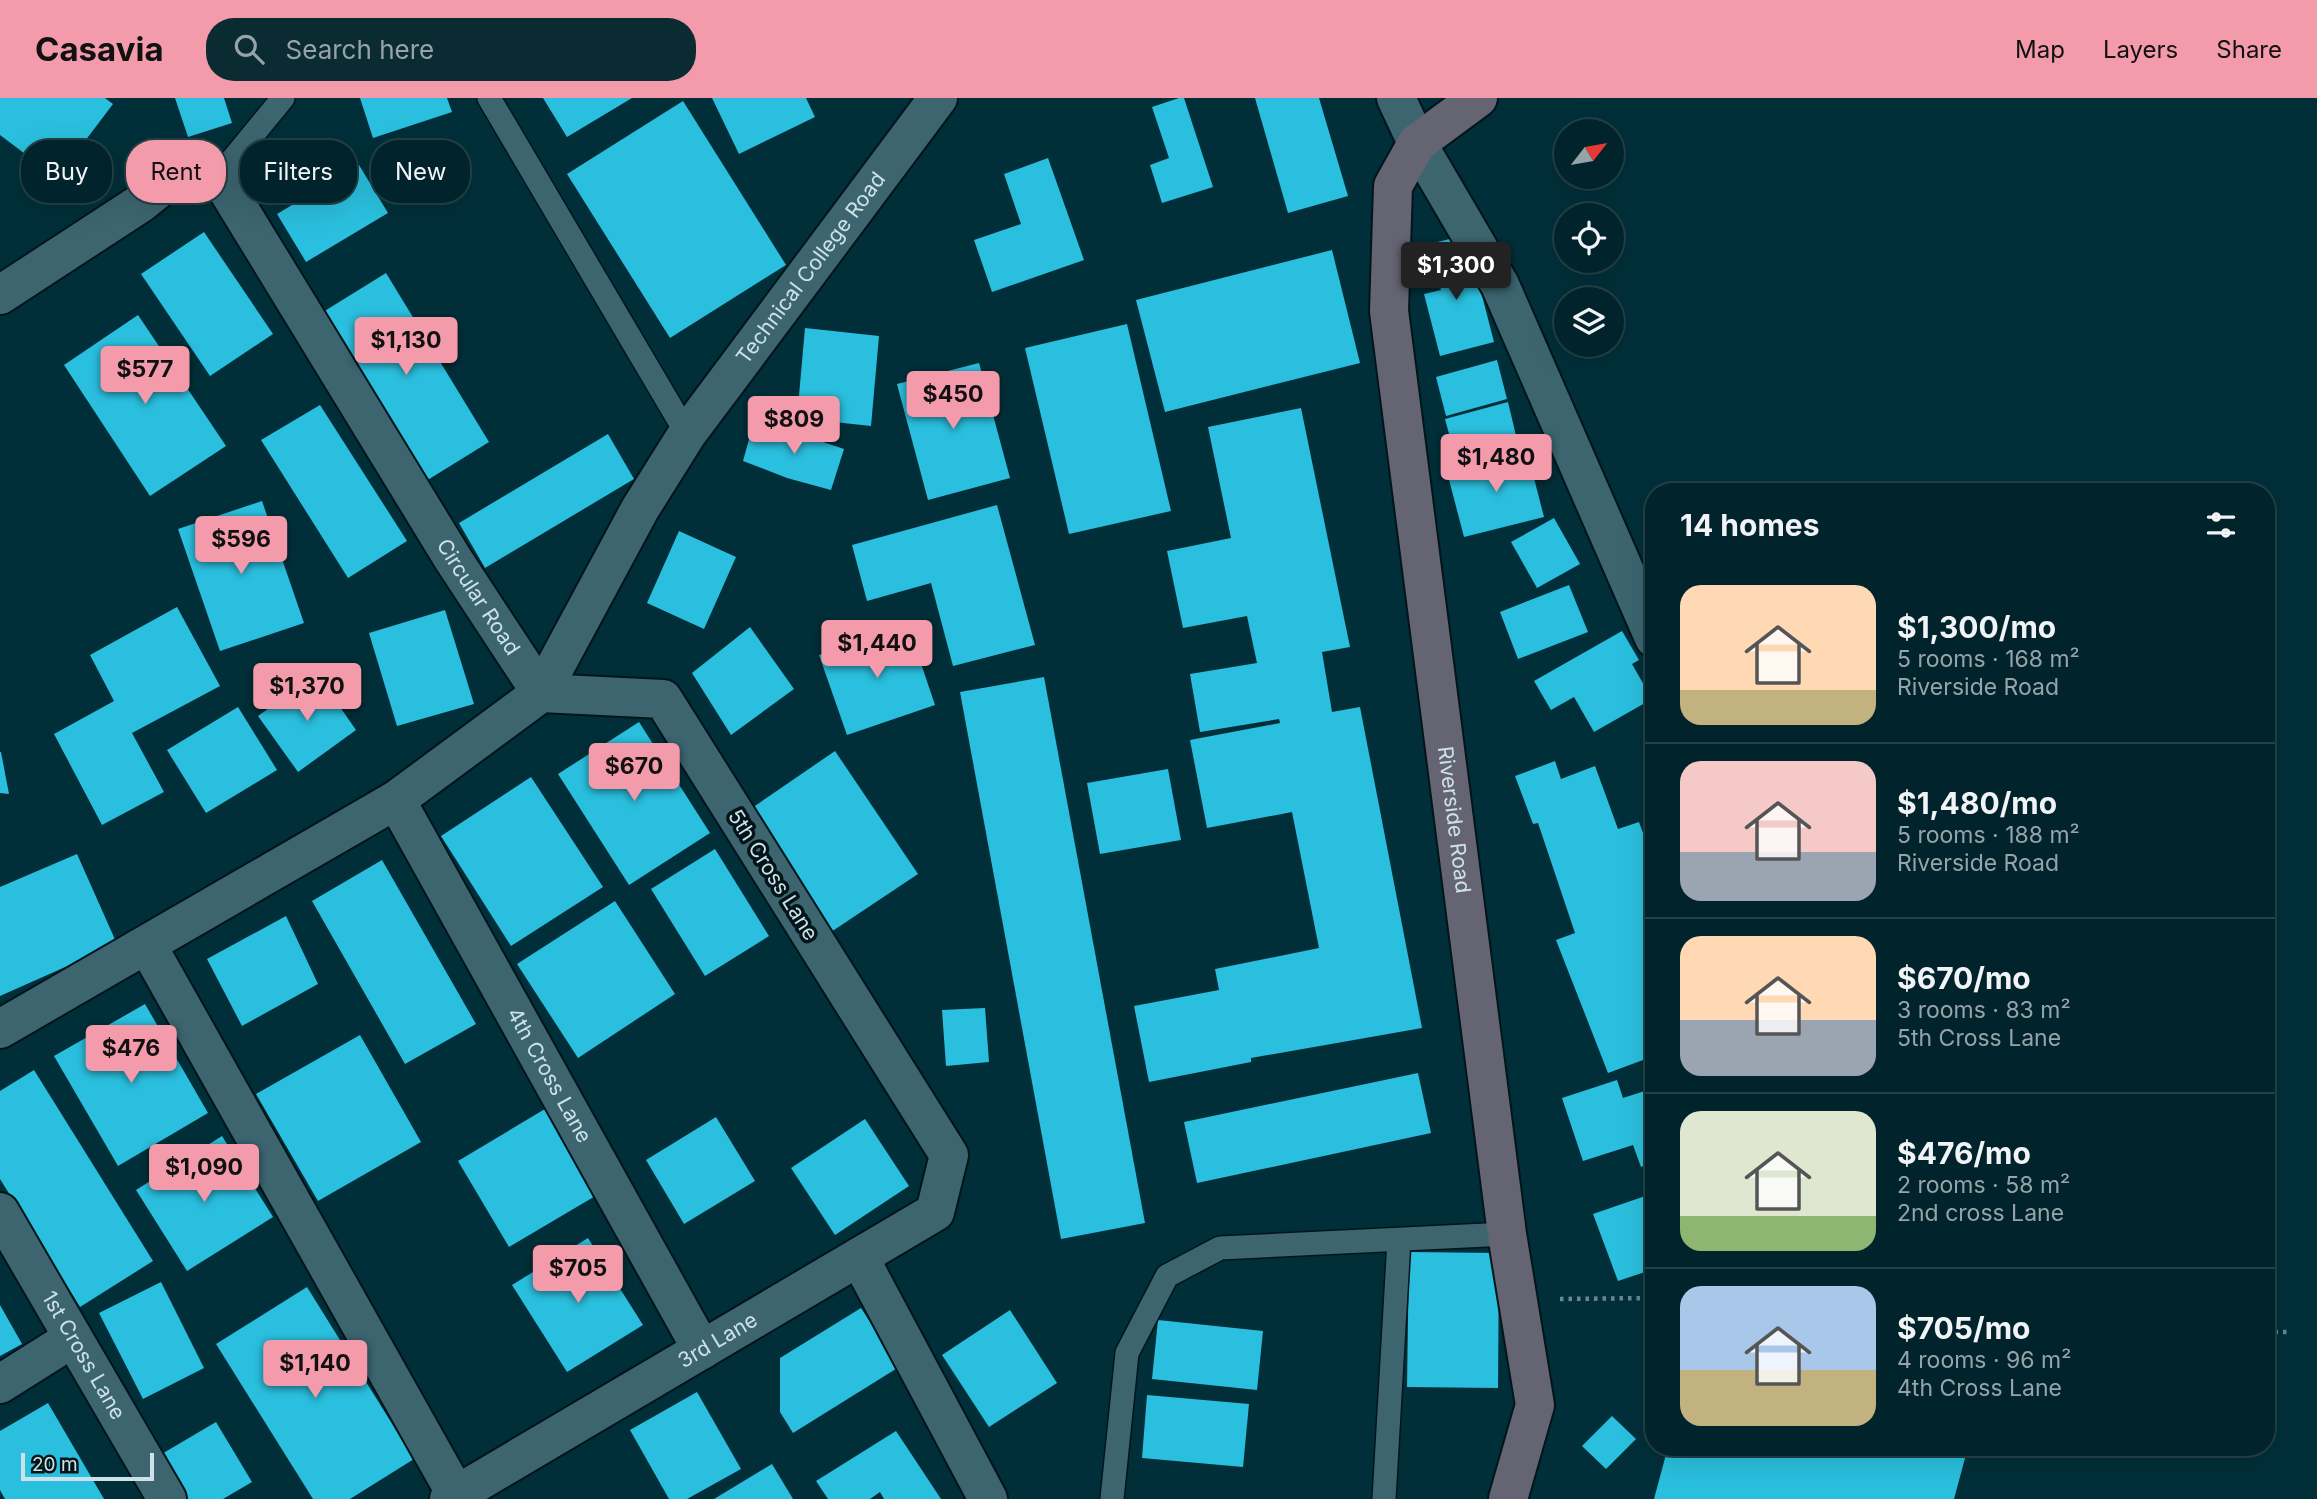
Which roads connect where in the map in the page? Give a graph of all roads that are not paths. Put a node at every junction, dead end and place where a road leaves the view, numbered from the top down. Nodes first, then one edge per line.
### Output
1 (283, 98) edge
2 (489, 98) edge
3 (939, 98) edge
4 (1396, 98) edge
5 (1478, 98) edge
6 (1417, 143) junction
7 (226, 167) edge
8 (226, 187) edge
9 (141, 203) edge
10 (0, 295) edge
11 (687, 434) junction
12 (1645, 617) edge
13 (541, 693) junction
14 (396, 800) junction
15 (147, 945) junction
16 (0, 1029) edge
17 (949, 1155) joint
18 (0, 1212) edge
19 (1507, 1234) junction
20 (1399, 1240) junction
21 (859, 1257) junction
22 (73, 1338) junction
23 (702, 1350) junction
24 (0, 1384) edge
25 (453, 1497) edge
26 (167, 1499) edge
27 (988, 1499) edge
28 (1112, 1499) edge
29 (1384, 1499) edge
30 (1508, 1499) edge

1 - 7 lane
2 - 11 lane
3 - 11 street, Technical College Road
4 - 6 street
5 - 6 street
6 - 12 street
6 - 19 street, Riverside Road
8 - 13 street, Circular Road
9 - 10 street
11 - 13 street, Technical College Road
13 - 14 street
13 - 17 street, 5th Cross Lane
14 - 15 street
14 - 23 street, 4th Cross Lane
15 - 16 street
15 - 25 street
17 - 21 street, 3rd Lane
18 - 22 street, 1st Cross Lane
19 - 20 lane
19 - 30 street, Riverside Road
20 - 28 lane
20 - 29 lane
21 - 23 street, 3rd Lane
21 - 27 street
22 - 24 street
22 - 26 street, 1st Cross Lane
23 - 25 street, 3rd Lane

